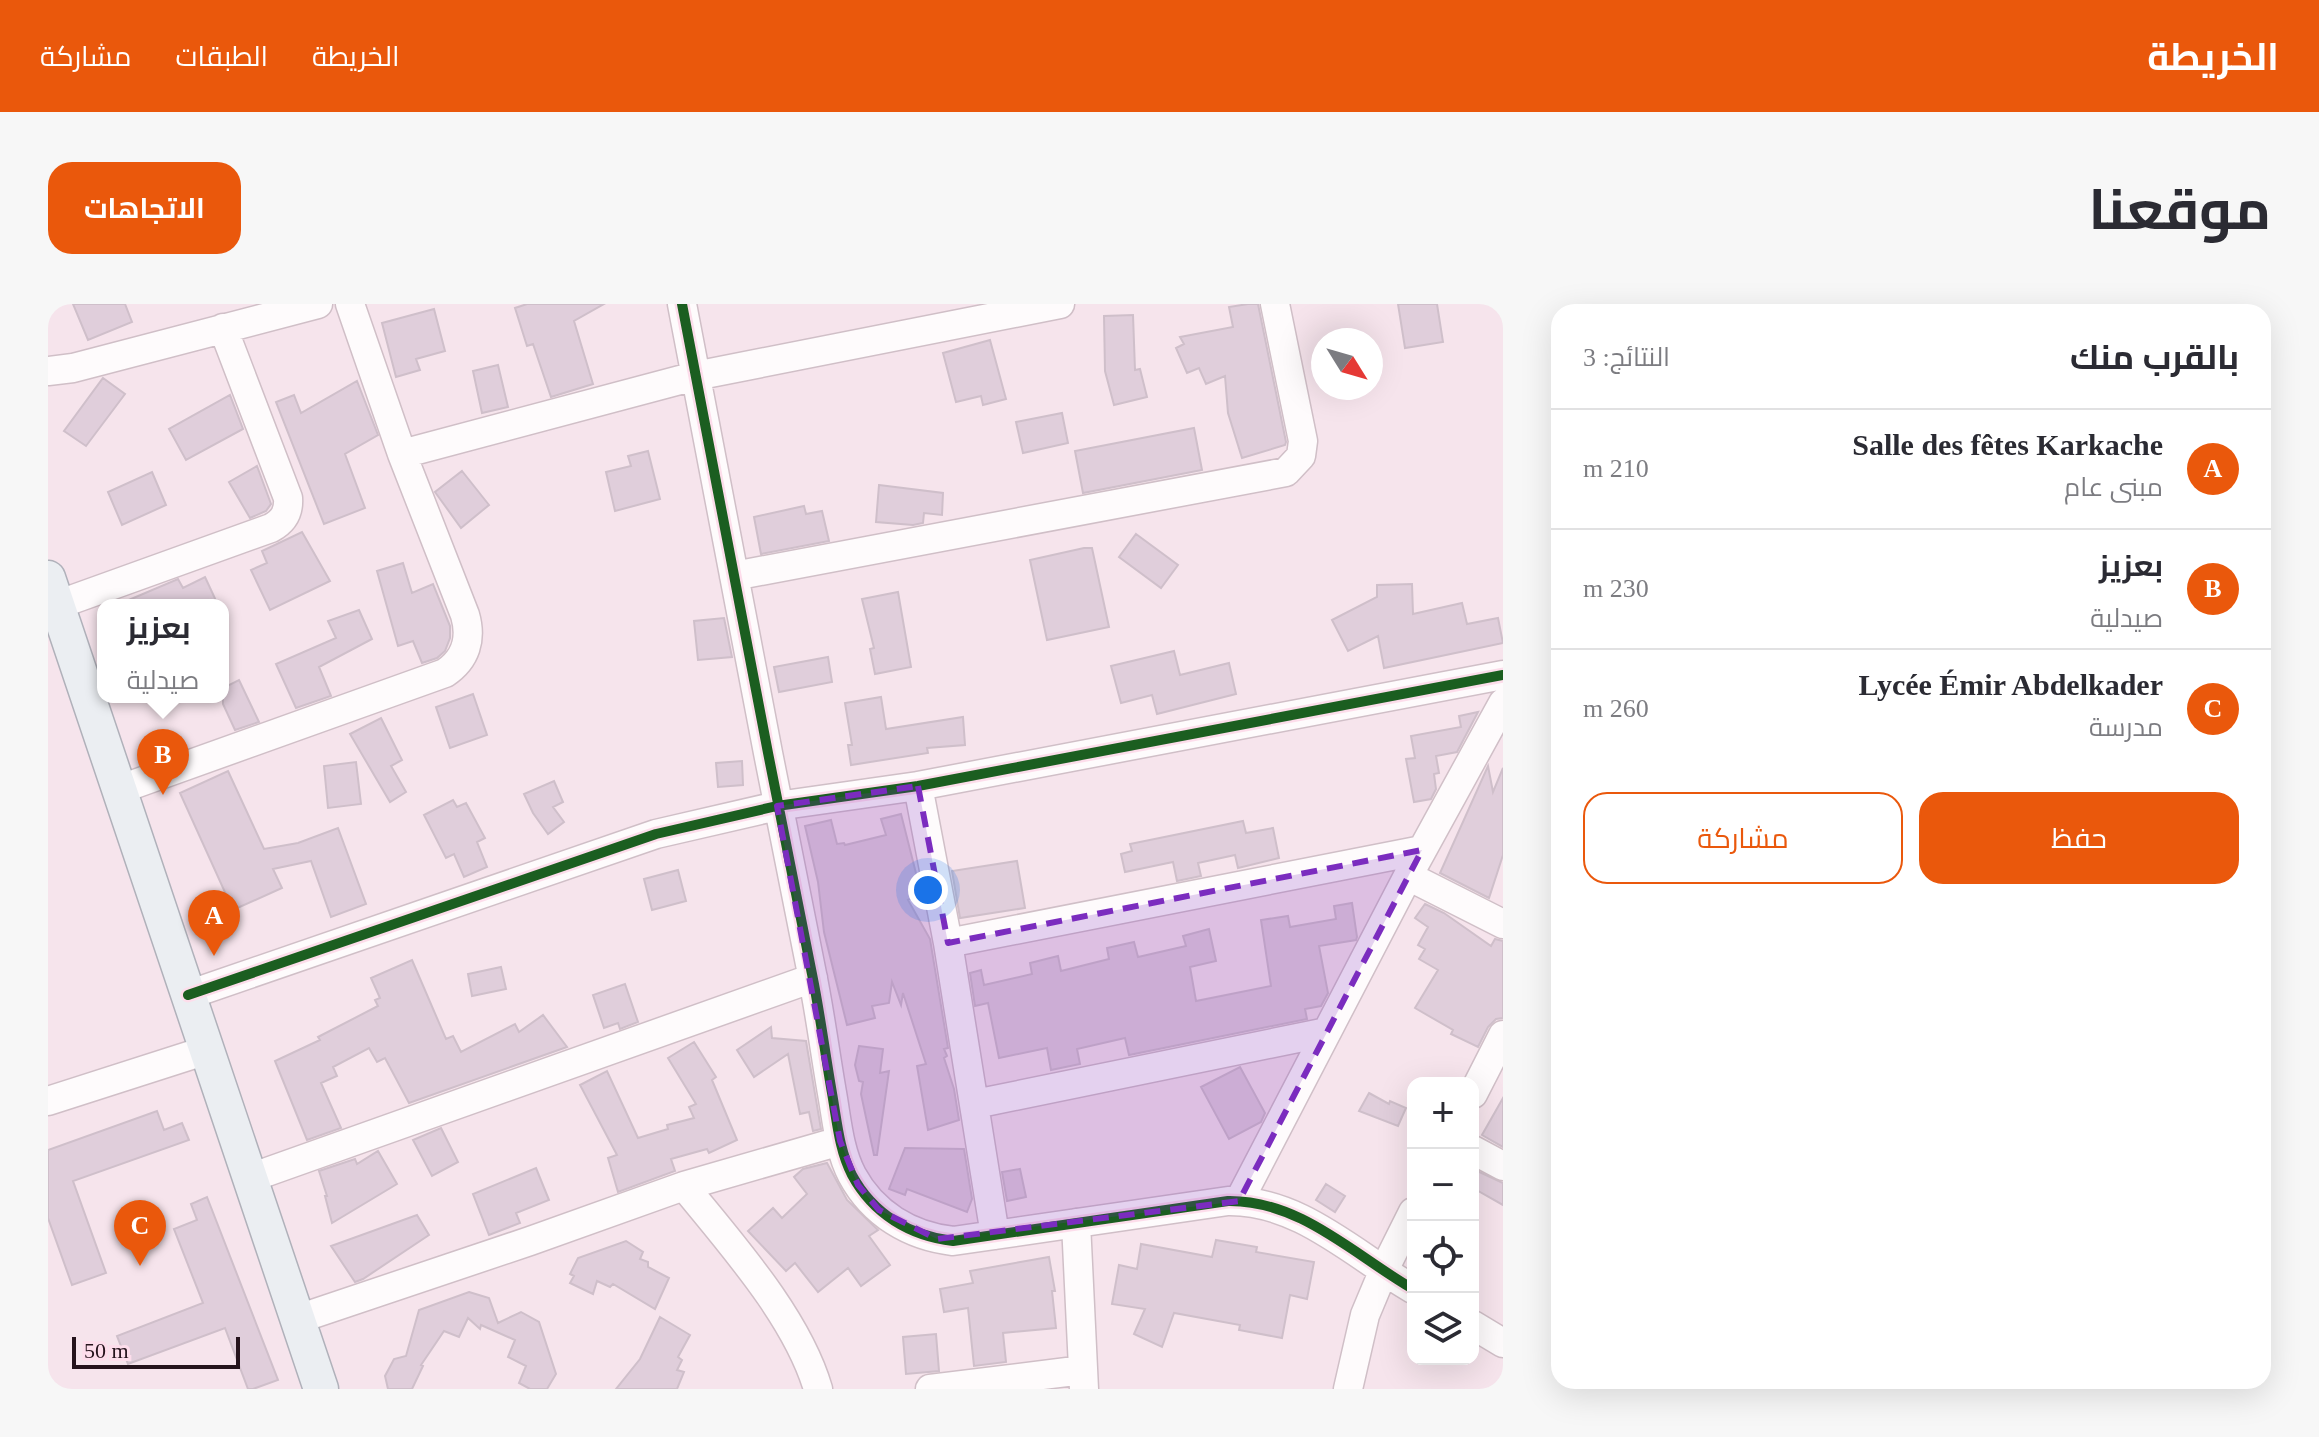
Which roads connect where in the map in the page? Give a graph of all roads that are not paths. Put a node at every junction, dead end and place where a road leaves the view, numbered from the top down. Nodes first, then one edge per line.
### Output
1 (318, 304) edge
2 (350, 304) edge
3 (682, 304) edge
4 (1060, 304) edge
5 (1275, 304) edge
6 (223, 328) junction
7 (48, 371) edge
8 (695, 376) junction
9 (402, 454) junction
10 (734, 576) junction
11 (52, 591) edge
12 (1503, 675) edge
13 (1503, 703) edge
14 (918, 786) junction
15 (118, 790) junction
16 (777, 806) junction
17 (1422, 850) junction
18 (1408, 876) junction
19 (1503, 924) edge
20 (948, 943) junction
21 (813, 978) junction
22 (188, 995) junction
23 (1327, 1032) junction
24 (1503, 1035) edge
25 (207, 1050) junction
26 (1479, 1082) edge
27 (48, 1101) edge
28 (975, 1104) junction
29 (840, 1141) junction
30 (1479, 1153) edge
31 (1503, 1166) edge
32 (250, 1178) junction
33 (684, 1186) junction
34 (1239, 1201) junction
35 (1408, 1221) edge
36 (1076, 1223) junction
37 (995, 1235) junction
38 (1383, 1272) junction
39 (1407, 1286) edge
40 (298, 1319) junction
41 (1479, 1328) edge
42 (1503, 1342) edge
43 (1083, 1380) edge
44 (321, 1389) edge
45 (818, 1389) edge
46 (930, 1389) edge
47 (1348, 1389) edge

1 - 6 street
2 - 9 street
3 - 8 street
4 - 8 street
5 - 10 street
6 - 7 street
6 - 11 street
8 - 9 street
8 - 10 street
9 - 15 street
10 - 16 street
11 - 15 main road
12 - 14 street
13 - 17 street
14 - 16 street
14 - 20 street
15 - 22 main road
16 - 21 street
16 - 22 street
17 - 18 street
17 - 20 street
18 - 19 street
18 - 23 street
20 - 28 street
21 - 29 street
21 - 32 street
22 - 25 main road
23 - 28 street
23 - 34 street
24 - 26 street
25 - 27 street
25 - 32 main road
28 - 37 street
29 - 33 street
29 - 37 street
30 - 31 street
32 - 40 main road
33 - 40 street
33 - 45 street
34 - 36 street
34 - 38 street
35 - 38 street
36 - 37 street
36 - 43 street
38 - 39 street
38 - 47 street
40 - 44 main road
41 - 42 street
43 - 46 street

